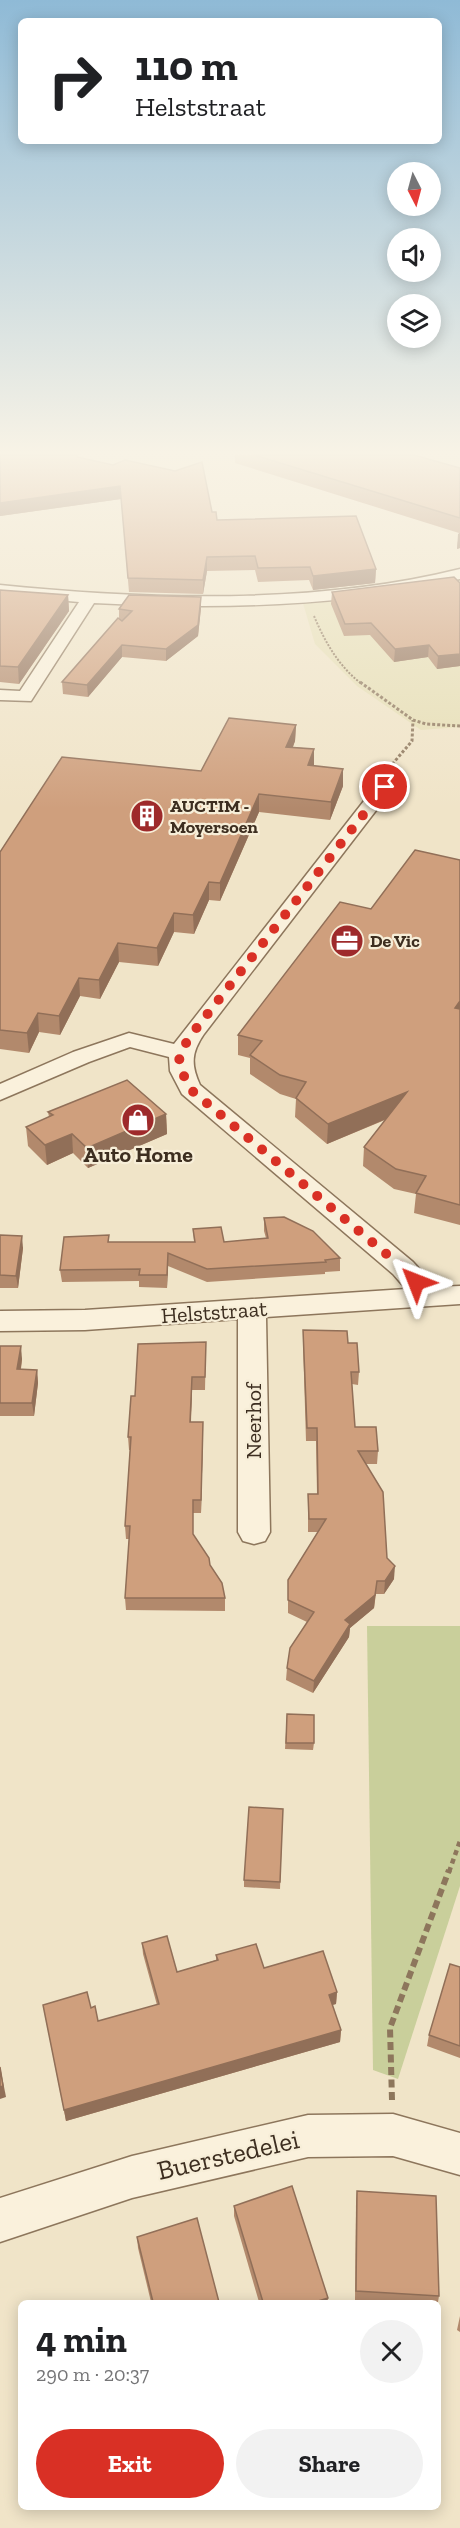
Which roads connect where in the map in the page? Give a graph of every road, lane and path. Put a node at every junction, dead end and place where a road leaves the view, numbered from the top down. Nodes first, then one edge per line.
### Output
1 (460, 574) edge
2 (0, 590) edge
3 (307, 597) junction
4 (89, 599) junction
5 (0, 695) edge
6 (413, 720) junction
7 (460, 726) edge
8 (385, 787) joint
9 (179, 1052) junction
10 (0, 1093) edge
11 (460, 1295) edge
12 (429, 1297) junction
13 (252, 1310) junction
14 (0, 1321) edge
15 (254, 1532) dead end
16 (460, 1841) edge
17 (393, 2135) junction
18 (460, 2154) edge
19 (0, 2220) edge

1 - 3 street
2 - 4 street
3 - 4 street
3 - 6 path
4 - 5 street
6 - 7 path
6 - 8 path
8 - 9 street
9 - 10 street
9 - 12 street
11 - 12 street, Helststraat
12 - 13 street, Helststraat
13 - 14 street, Helststraat
13 - 15 street, Neerhof
16 - 17 path
17 - 18 street, Buerstedelei
17 - 19 street, Buerstedelei

